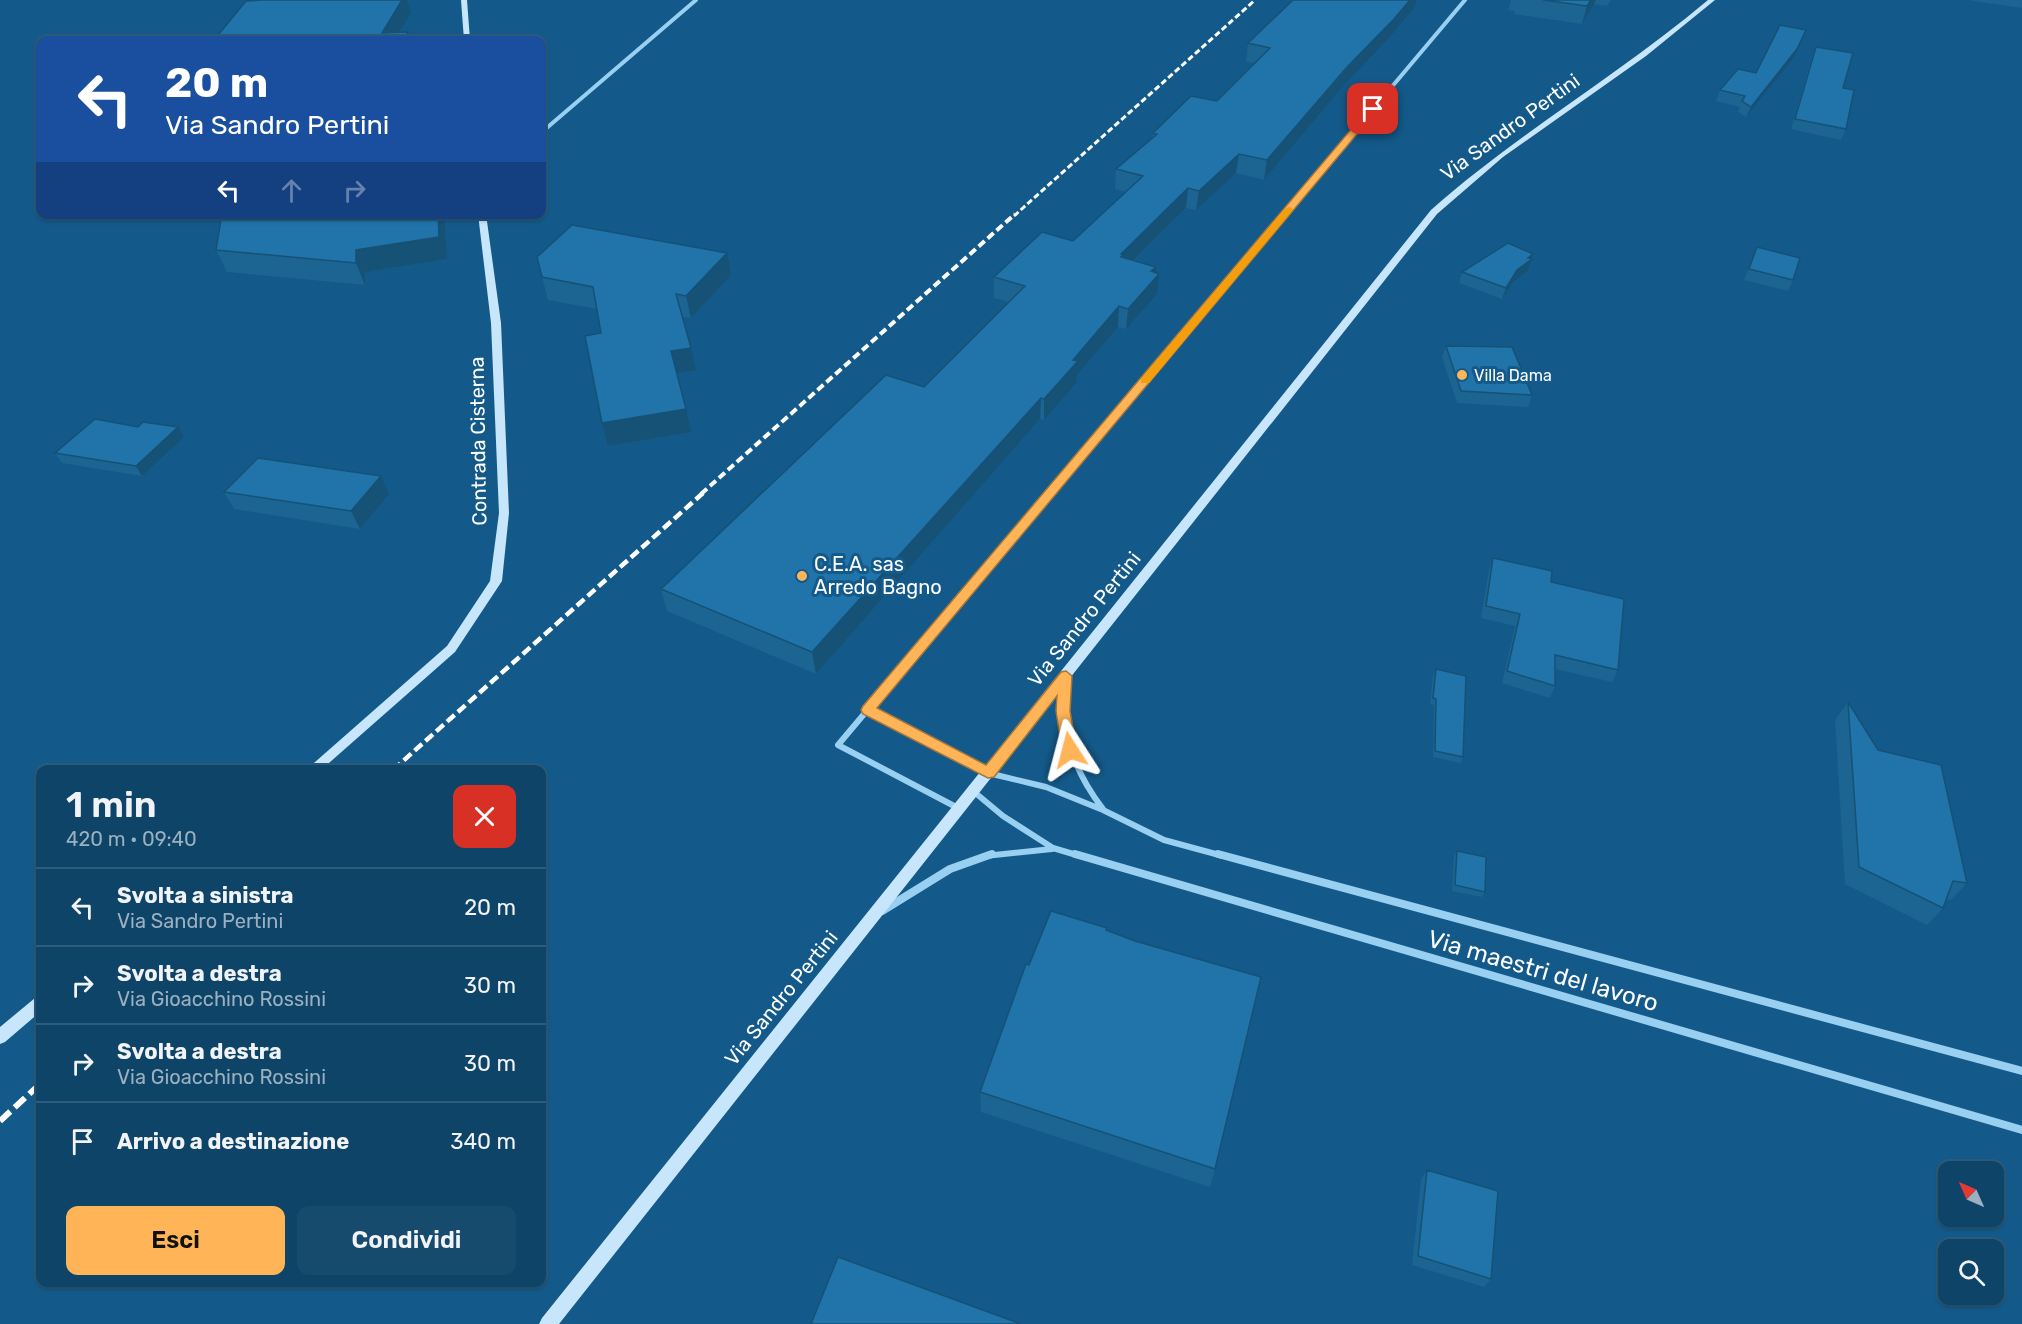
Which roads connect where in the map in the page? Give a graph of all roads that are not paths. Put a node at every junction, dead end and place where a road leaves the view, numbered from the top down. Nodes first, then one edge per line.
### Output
1 (464, 0) edge
2 (696, 0) edge
3 (1465, 0) edge
4 (1712, 0) edge
5 (467, 36) edge
6 (546, 129) edge
7 (483, 219) edge
8 (1066, 676) junction
9 (868, 710) junction
10 (318, 765) edge
11 (988, 773) junction
12 (973, 791) junction
13 (958, 809) junction
14 (1103, 810) junction
15 (1053, 849) junction
16 (872, 918) junction
17 (36, 1006) edge
18 (0, 1037) edge
19 (2022, 1071) edge
20 (2022, 1130) edge
21 (548, 1324) edge

1 - 5 main road
2 - 6 street
3 - 9 street
4 - 8 main road, Via Sandro Pertini
7 - 10 main road, Contrada Cisterna
8 - 11 main road, Via Sandro Pertini
8 - 14 street, Via maestri del lavoro
9 - 11 street, Via maestri del lavoro
9 - 13 street
11 - 12 main road, Via Sandro Pertini
11 - 14 street, Via maestri del lavoro
12 - 13 main road, Via Sandro Pertini
12 - 15 street, Via maestri del lavoro
13 - 16 main road, Via Sandro Pertini
14 - 19 street, Via maestri del lavoro
15 - 16 street, Via maestri del lavoro
15 - 20 street, Via maestri del lavoro
16 - 21 main road, Via Sandro Pertini
17 - 18 main road

